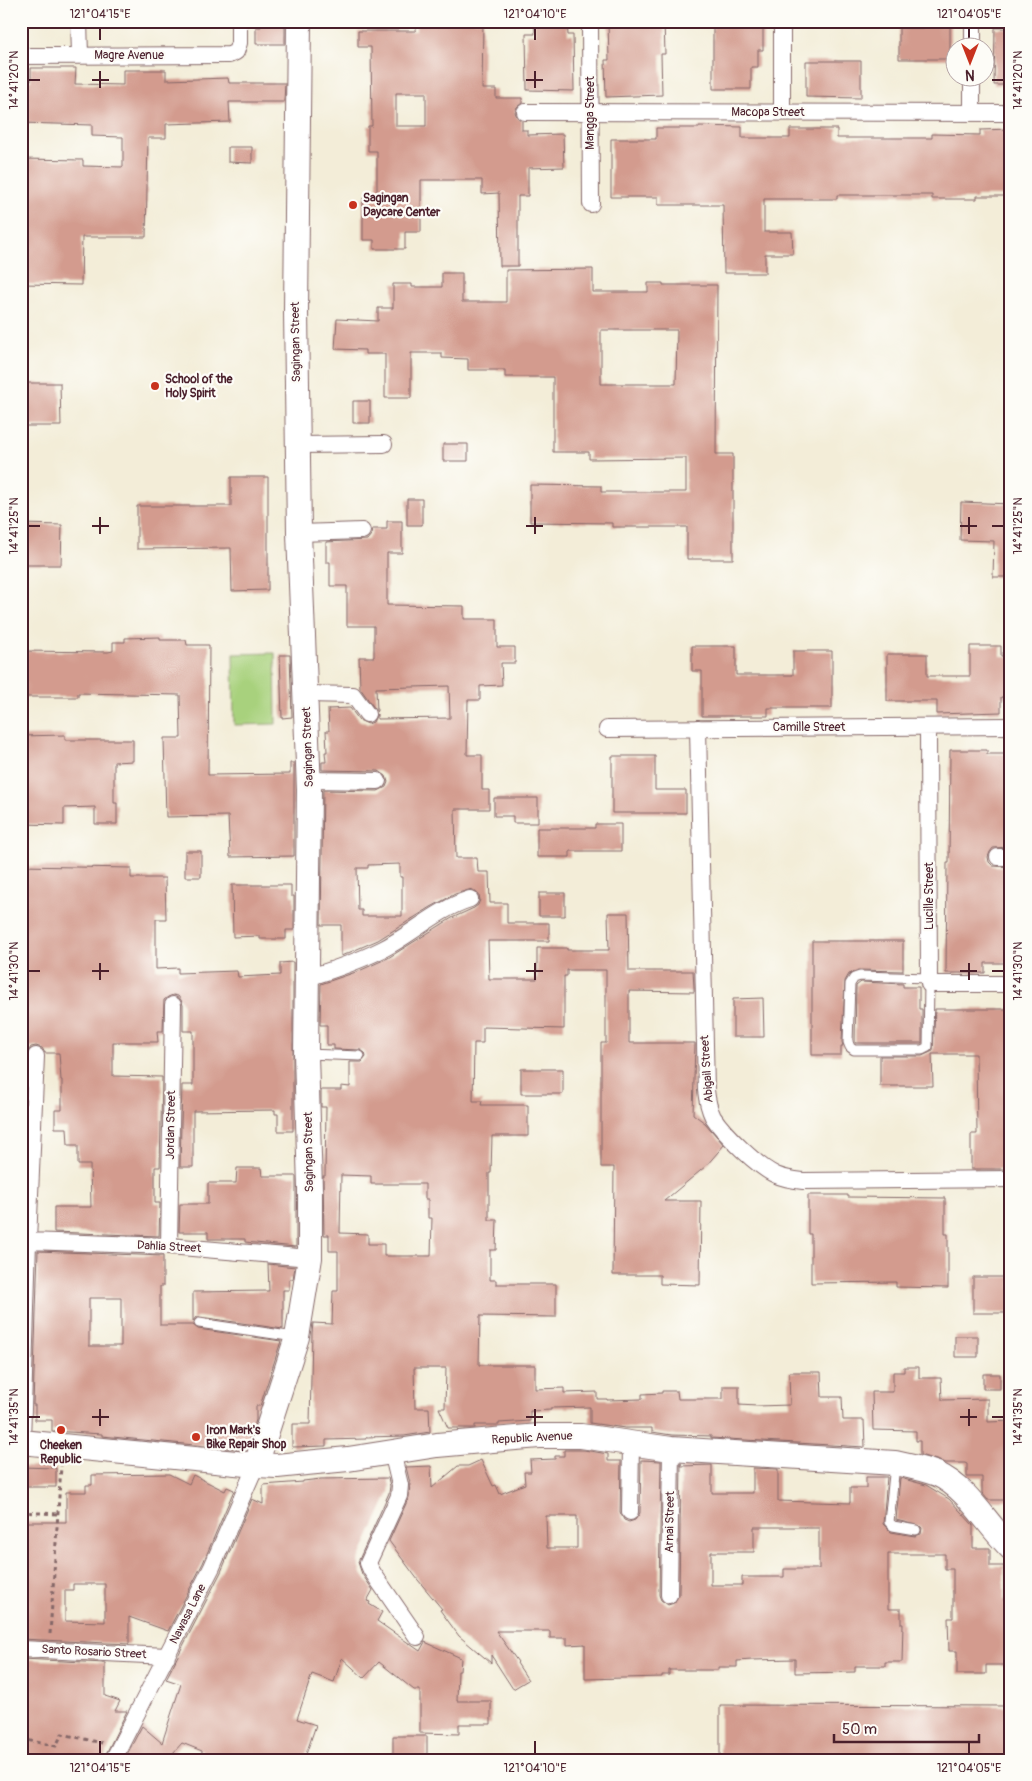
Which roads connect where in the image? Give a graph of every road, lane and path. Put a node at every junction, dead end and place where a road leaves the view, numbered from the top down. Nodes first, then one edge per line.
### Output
1 (79, 21) edge
2 (239, 21) edge
3 (299, 21) edge
4 (590, 21) edge
5 (782, 21) edge
6 (973, 21) edge
7 (973, 38) edge
8 (80, 55) junction
9 (21, 56) edge
10 (972, 88) edge
11 (525, 112) dead end
12 (590, 112) junction
13 (782, 113) junction
14 (972, 113) junction
15 (1011, 113) edge
16 (591, 204) dead end
17 (384, 444) dead end
18 (298, 445) junction
19 (362, 531) dead end
20 (299, 533) junction
21 (306, 694) junction
22 (367, 714) dead end
23 (1011, 726) edge
24 (928, 727) junction
25 (606, 728) dead end
26 (698, 728) junction
27 (309, 780) junction
28 (378, 781) dead end
29 (470, 899) dead end
30 (307, 978) junction
31 (929, 981) junction
32 (1011, 984) edge
33 (173, 1005) dead end
34 (306, 1054) junction
35 (36, 1056) dead end
36 (360, 1056) dead end
37 (1011, 1180) edge
38 (28, 1241) junction
39 (169, 1246) junction
40 (310, 1258) junction
41 (199, 1323) dead end
42 (297, 1337) junction
43 (22, 1442) edge
44 (631, 1443) junction
45 (63, 1445) junction
46 (671, 1449) junction
47 (392, 1452) junction
48 (895, 1464) junction
49 (256, 1465) junction
50 (21, 1512) edge
51 (630, 1512) dead end
52 (57, 1514) junction
53 (916, 1530) dead end
54 (1011, 1548) edge
55 (669, 1595) dead end
56 (417, 1637) dead end
57 (21, 1649) edge
58 (49, 1650) junction
59 (167, 1656) junction
60 (21, 1739) edge
61 (116, 1754) edge

1 - 8 street
2 - 8 street, Magre Avenue
3 - 18 main road, Sagingan Street
4 - 12 street, Mangga Street
5 - 13 street
6 - 7 street
8 - 9 street, Magre Avenue
10 - 14 street
11 - 12 street, Macopa Street
12 - 13 street, Macopa Street
12 - 16 street, Mangga Street
13 - 14 street, Macopa Street
14 - 15 street, Macopa Street
17 - 18 street
18 - 20 main road, Sagingan Street
19 - 20 street
20 - 21 main road, Sagingan Street
21 - 22 street
21 - 27 main road, Sagingan Street
23 - 24 street, Camille Street
24 - 26 street, Camille Street
24 - 31 street, Lucille Street
25 - 26 street, Camille Street
26 - 37 street, Abigail Street
27 - 28 street
27 - 30 main road, Sagingan Street
29 - 30 street
30 - 34 main road, Sagingan Street
31 - 31 lane
31 - 32 street
33 - 39 street, Jordan Street
34 - 36 lane
34 - 40 main road, Sagingan Street
35 - 38 street
38 - 39 street, Dahlia Street
38 - 43 street
39 - 40 street, Dahlia Street
40 - 42 main road, Sagingan Street
41 - 42 lane
42 - 49 main road, Sagingan Street
43 - 45 main road, Republic Avenue
44 - 46 main road, Republic Avenue
44 - 47 main road, Republic Avenue
44 - 51 street
45 - 49 main road, Republic Avenue
45 - 52 path
46 - 48 main road, Republic Avenue
46 - 55 street, Arnai Street
47 - 49 main road, Republic Avenue
47 - 56 street
48 - 53 lane
48 - 54 main road, Republic Avenue
49 - 59 street, Nawasa Lane
50 - 52 path
52 - 58 path
57 - 58 street, Santo Rosario Street
58 - 59 street, Santo Rosario Street
59 - 61 street, Nawasa Lane
60 - 61 path

